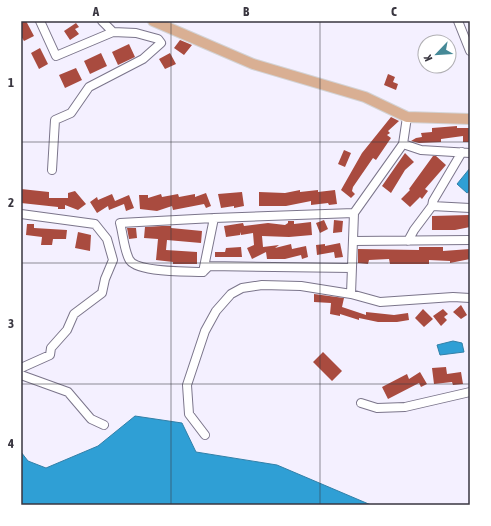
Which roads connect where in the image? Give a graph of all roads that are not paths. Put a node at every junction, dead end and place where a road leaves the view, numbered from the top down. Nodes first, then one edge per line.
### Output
1 (40, 21) edge
2 (102, 21) edge
3 (153, 21) edge
4 (458, 21) edge
5 (113, 32) junction
6 (470, 51) edge
7 (407, 116) junction
8 (470, 119) edge
9 (403, 144) junction
10 (466, 152) edge
11 (52, 170) dead end
12 (432, 206) junction
13 (470, 208) edge
14 (21, 214) edge
15 (354, 214) junction
16 (214, 218) junction
17 (470, 240) edge
18 (353, 241) junction
19 (408, 241) junction
20 (352, 268) junction
21 (203, 272) junction
22 (351, 294) junction
23 (470, 298) edge
24 (21, 368) edge
25 (21, 376) edge
26 (470, 392) edge
27 (361, 403) dead end
28 (104, 425) dead end
29 (205, 435) dead end

1 - 5 street
2 - 5 street
3 - 7 main road
4 - 6 street
5 - 11 street
7 - 8 main road
7 - 9 street
9 - 10 street
9 - 15 street
10 - 12 street
12 - 13 street
12 - 19 street
14 - 24 street
15 - 16 street
15 - 18 street
16 - 21 street
16 - 21 street
17 - 19 street
18 - 19 street
18 - 20 street
20 - 21 street
20 - 22 street
22 - 23 street
22 - 29 street
25 - 28 street
26 - 27 street

